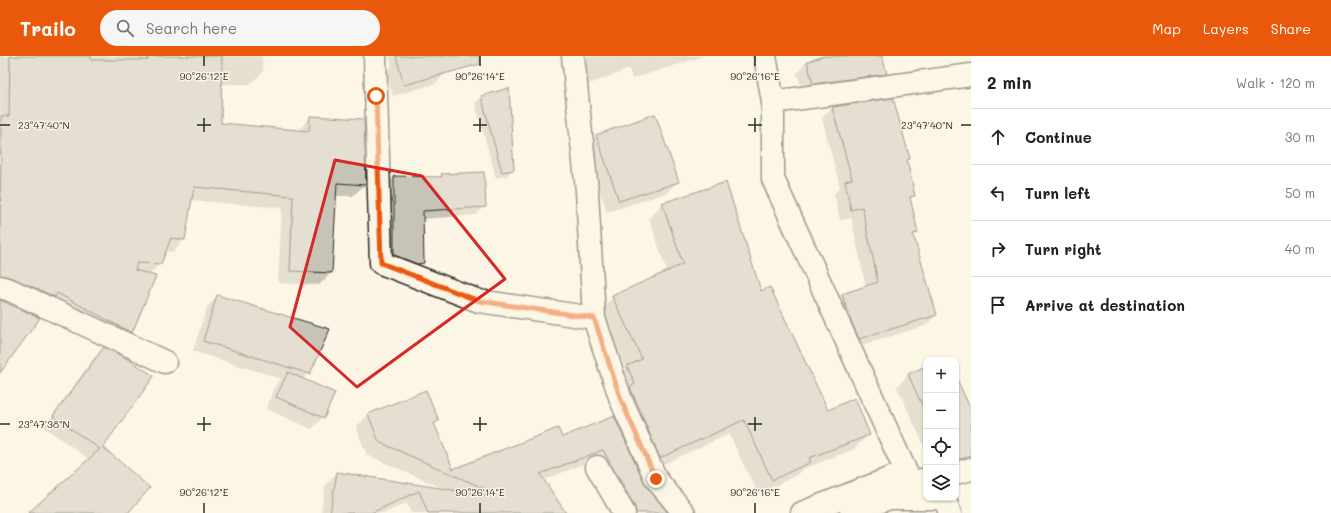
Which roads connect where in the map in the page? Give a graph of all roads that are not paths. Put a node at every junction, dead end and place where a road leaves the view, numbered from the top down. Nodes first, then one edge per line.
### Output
1 (375, 56) edge
2 (574, 56) edge
3 (765, 56) edge
4 (971, 76) edge
5 (773, 102) junction
6 (0, 287) edge
7 (594, 318) junction
8 (165, 362) dead end
9 (597, 467) dead end
10 (971, 469) edge
11 (959, 472) edge
12 (919, 481) edge
13 (923, 498) edge
14 (945, 501) edge
15 (624, 513) edge
16 (684, 513) edge
17 (802, 513) edge
18 (851, 513) edge
19 (950, 513) edge

1 - 7 street
2 - 7 street
3 - 5 street
4 - 5 street
5 - 12 street
6 - 8 street
7 - 16 street
9 - 15 street
10 - 11 street
12 - 17 street
13 - 18 street
14 - 19 street

